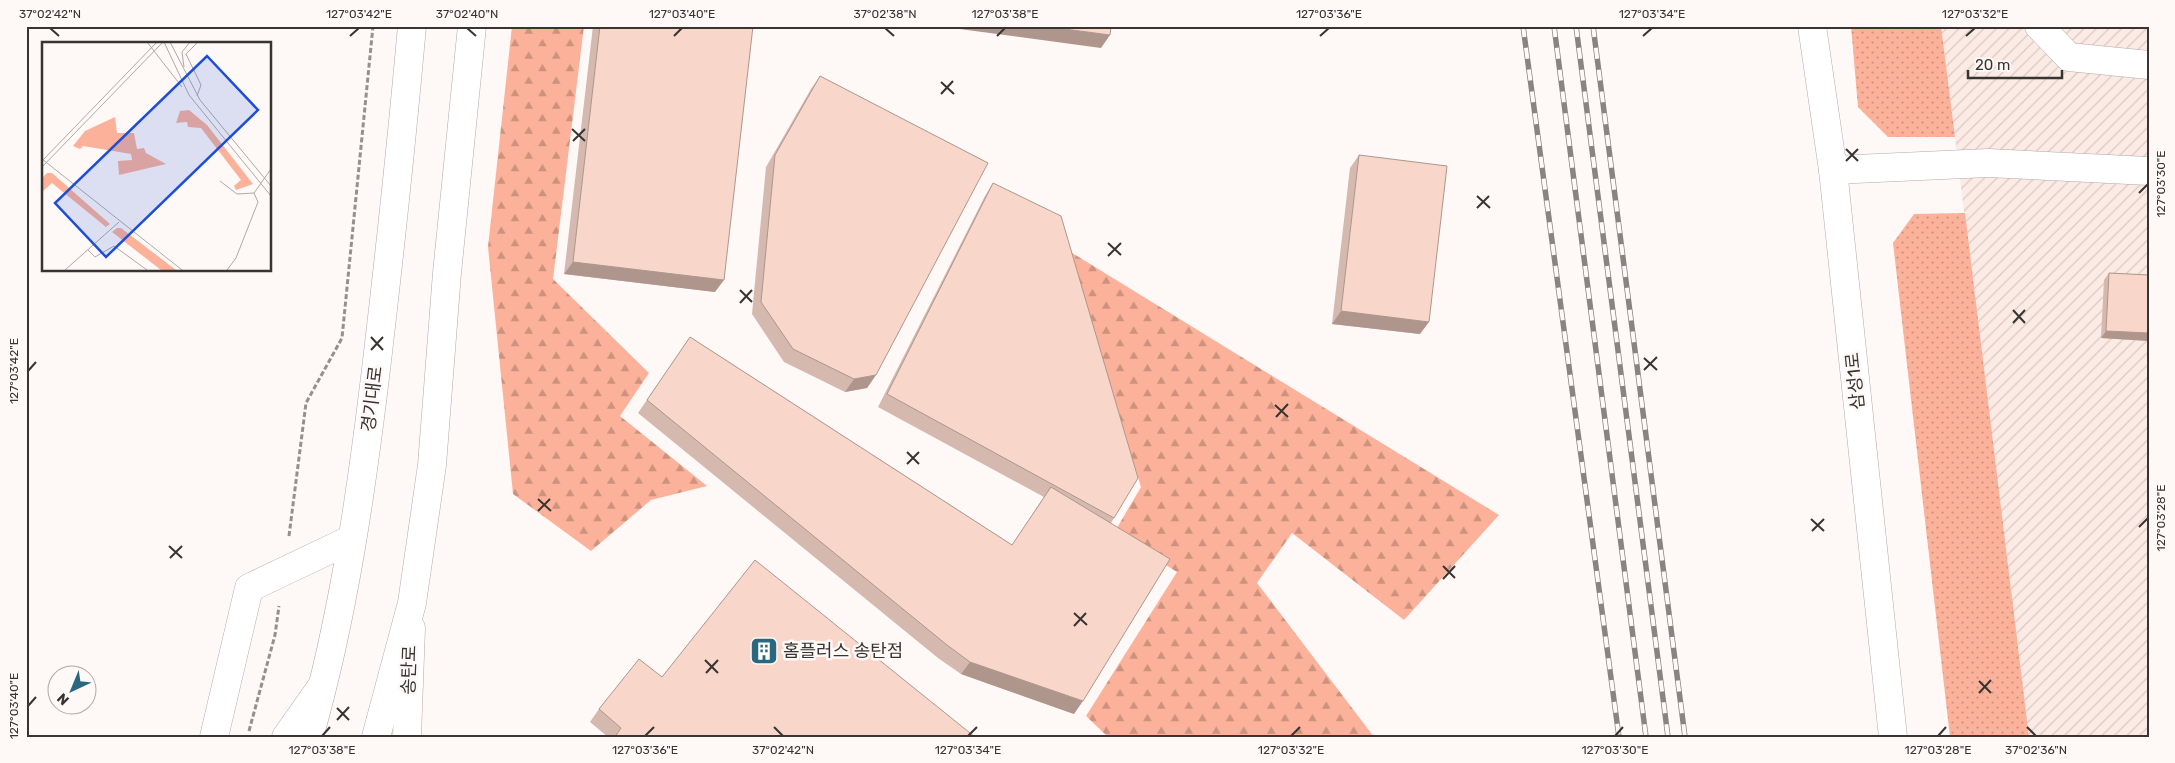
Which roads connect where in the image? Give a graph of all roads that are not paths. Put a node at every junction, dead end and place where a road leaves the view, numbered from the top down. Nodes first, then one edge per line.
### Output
1 (412, 26) edge
2 (472, 26) edge
3 (1812, 26) edge
4 (2039, 26) edge
5 (2149, 64) edge
6 (1833, 170) junction
7 (2149, 171) edge
8 (352, 539) junction
9 (412, 603) junction
10 (324, 682) junction
11 (214, 737) edge
12 (286, 737) edge
13 (309, 737) edge
14 (376, 737) edge
15 (407, 737) edge
16 (1893, 737) edge

1 - 8 main road, 경기대로
2 - 9 main road
3 - 6 main road, 삼성1로
4 - 5 main road
6 - 7 main road
6 - 16 main road, 삼성1로
8 - 10 main road, 경기대로
8 - 11 main road
9 - 14 main road
9 - 15 main road, 송탄로
10 - 12 main road
10 - 13 main road, 경기대로

